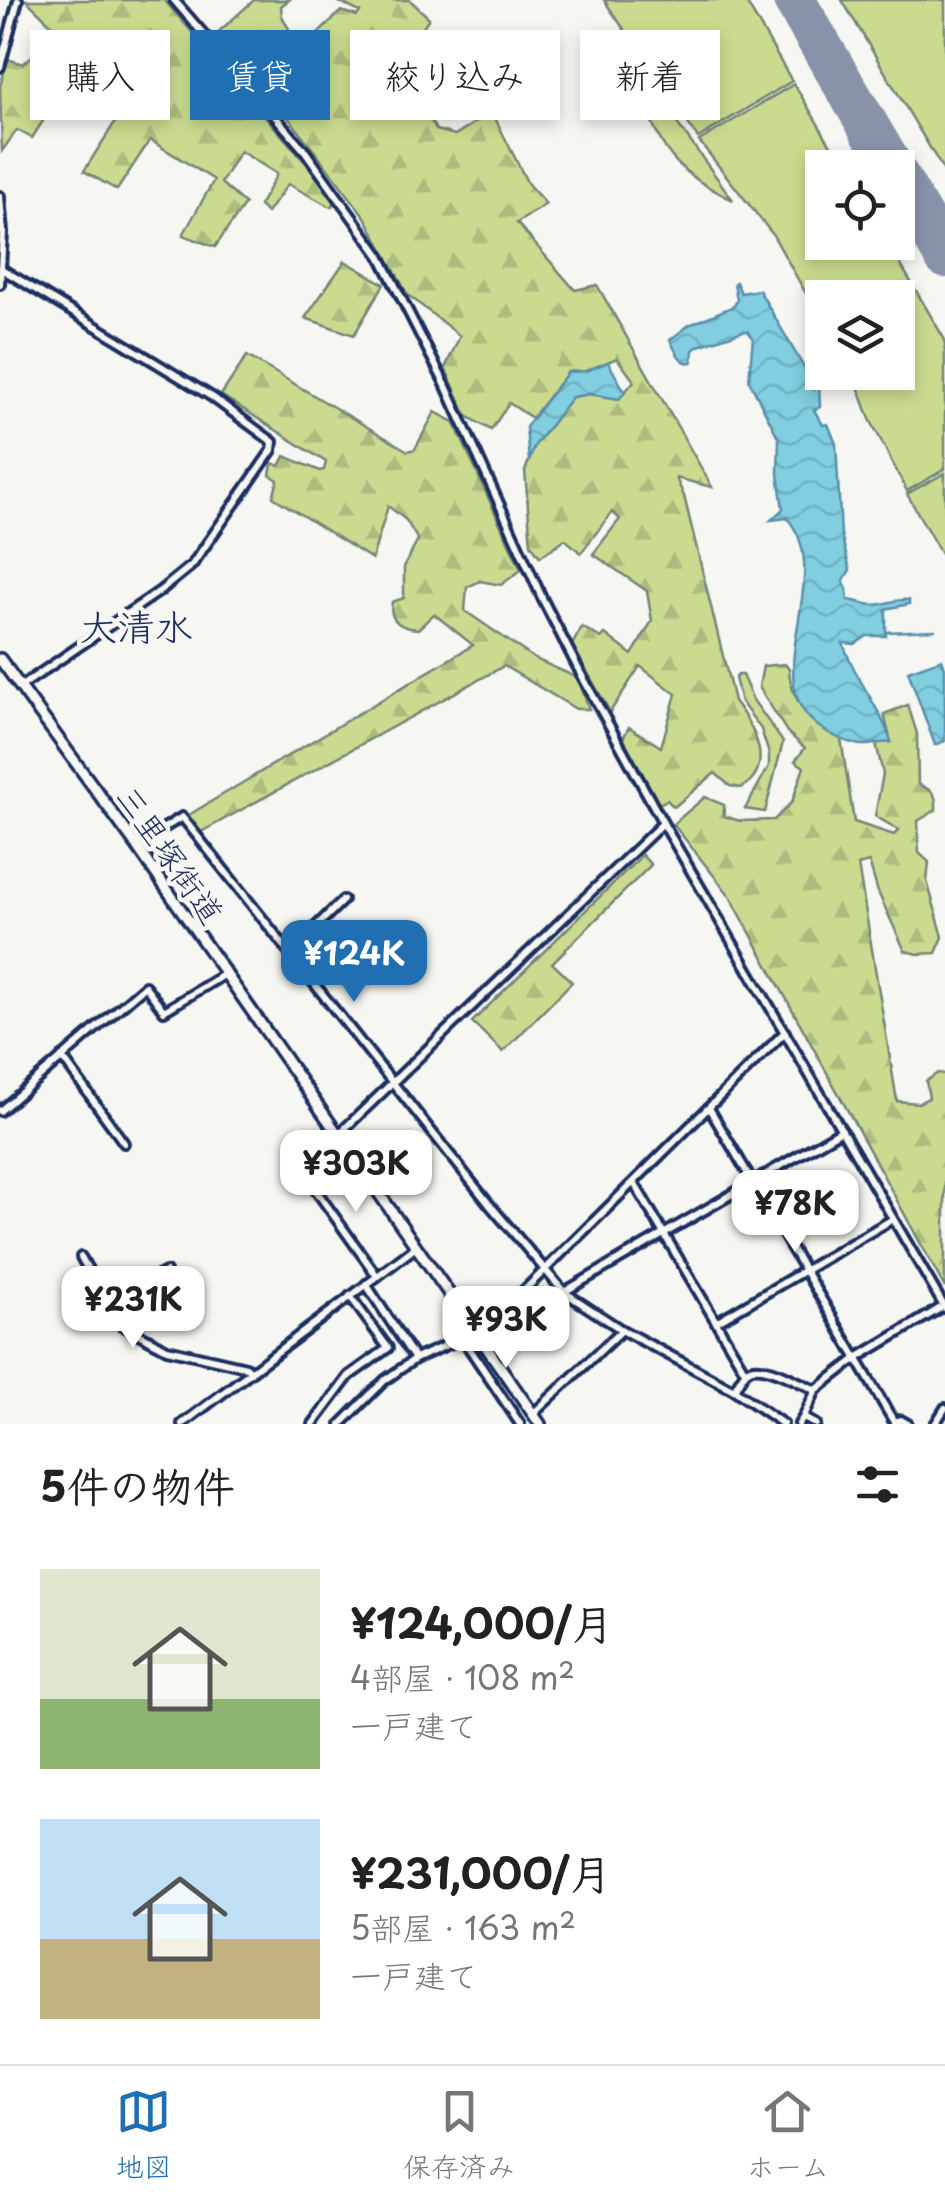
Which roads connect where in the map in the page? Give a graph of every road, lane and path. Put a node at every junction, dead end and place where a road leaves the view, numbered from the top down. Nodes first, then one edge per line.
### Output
1 (18, 0) edge
2 (174, 0) edge
3 (0, 67) edge
4 (0, 196) edge
5 (1, 269) edge
6 (0, 284) edge
7 (0, 658) edge
8 (20, 686) junction
9 (663, 823) junction
10 (136, 845) junction
11 (343, 900) dead end
12 (288, 953) junction
13 (225, 974) junction
14 (785, 1032) junction
15 (62, 1057) junction
16 (394, 1084) junction
17 (710, 1108) junction
18 (0, 1110) edge
19 (842, 1130) junction
20 (338, 1136) junction
21 (124, 1143) dead end
22 (305, 1175) dead end
23 (753, 1182) junction
24 (634, 1184) junction
25 (893, 1219) junction
26 (664, 1234) junction
27 (416, 1247) junction
28 (81, 1257) dead end
29 (546, 1270) junction
30 (805, 1270) junction
31 (166, 1272) dead end
32 (377, 1276) junction
33 (366, 1284) junction
34 (564, 1292) junction
35 (350, 1296) junction
36 (107, 1302) junction
37 (944, 1307) edge
38 (716, 1322) junction
39 (622, 1330) junction
40 (477, 1334) junction
41 (463, 1338) junction
42 (857, 1358) junction
43 (415, 1359) junction
44 (250, 1371) junction
45 (745, 1372) junction
46 (734, 1390) junction
47 (816, 1390) junction
48 (945, 1408) edge
49 (533, 1414) junction
50 (801, 1421) edge
51 (182, 1424) edge
52 (314, 1424) edge
53 (340, 1424) edge
54 (520, 1424) edge
55 (540, 1424) edge
56 (782, 1424) edge
57 (816, 1424) edge
58 (908, 1424) edge
59 (935, 1424) edge

1 - 3 street
2 - 9 street
4 - 5 street
5 - 6 street
5 - 8 street
7 - 8 main road, 三里塚街道
8 - 10 main road, 三里塚街道
9 - 14 street
9 - 16 street
10 - 12 street
10 - 13 main road, 三里塚街道
11 - 12 street
12 - 16 street
13 - 15 street
13 - 20 main road, 三里塚街道
14 - 17 street
14 - 19 street
15 - 18 street
15 - 21 street
16 - 20 street
16 - 29 street
17 - 23 street
17 - 24 street
19 - 23 street
19 - 25 street
20 - 27 main road, 三里塚街道
22 - 32 street
23 - 26 street
23 - 30 street
24 - 26 street
24 - 29 street
25 - 30 street
25 - 37 street
26 - 34 street
26 - 38 street
27 - 32 street
27 - 40 main road, 三里塚街道
28 - 36 street
29 - 34 street
29 - 40 street
30 - 38 street
30 - 42 street
31 - 36 street
32 - 33 street
33 - 35 street
33 - 43 street
34 - 39 street
35 - 44 street
35 - 52 street
36 - 44 street
37 - 42 street
38 - 45 street
39 - 46 street
39 - 49 street
40 - 41 street
40 - 49 main road, 三里塚街道
41 - 43 street
41 - 54 street
42 - 47 street
42 - 58 street
43 - 53 street
44 - 51 street
45 - 46 street
45 - 47 street
46 - 56 street
47 - 50 street
48 - 59 street
49 - 55 main road, 三里塚街道
50 - 57 street

